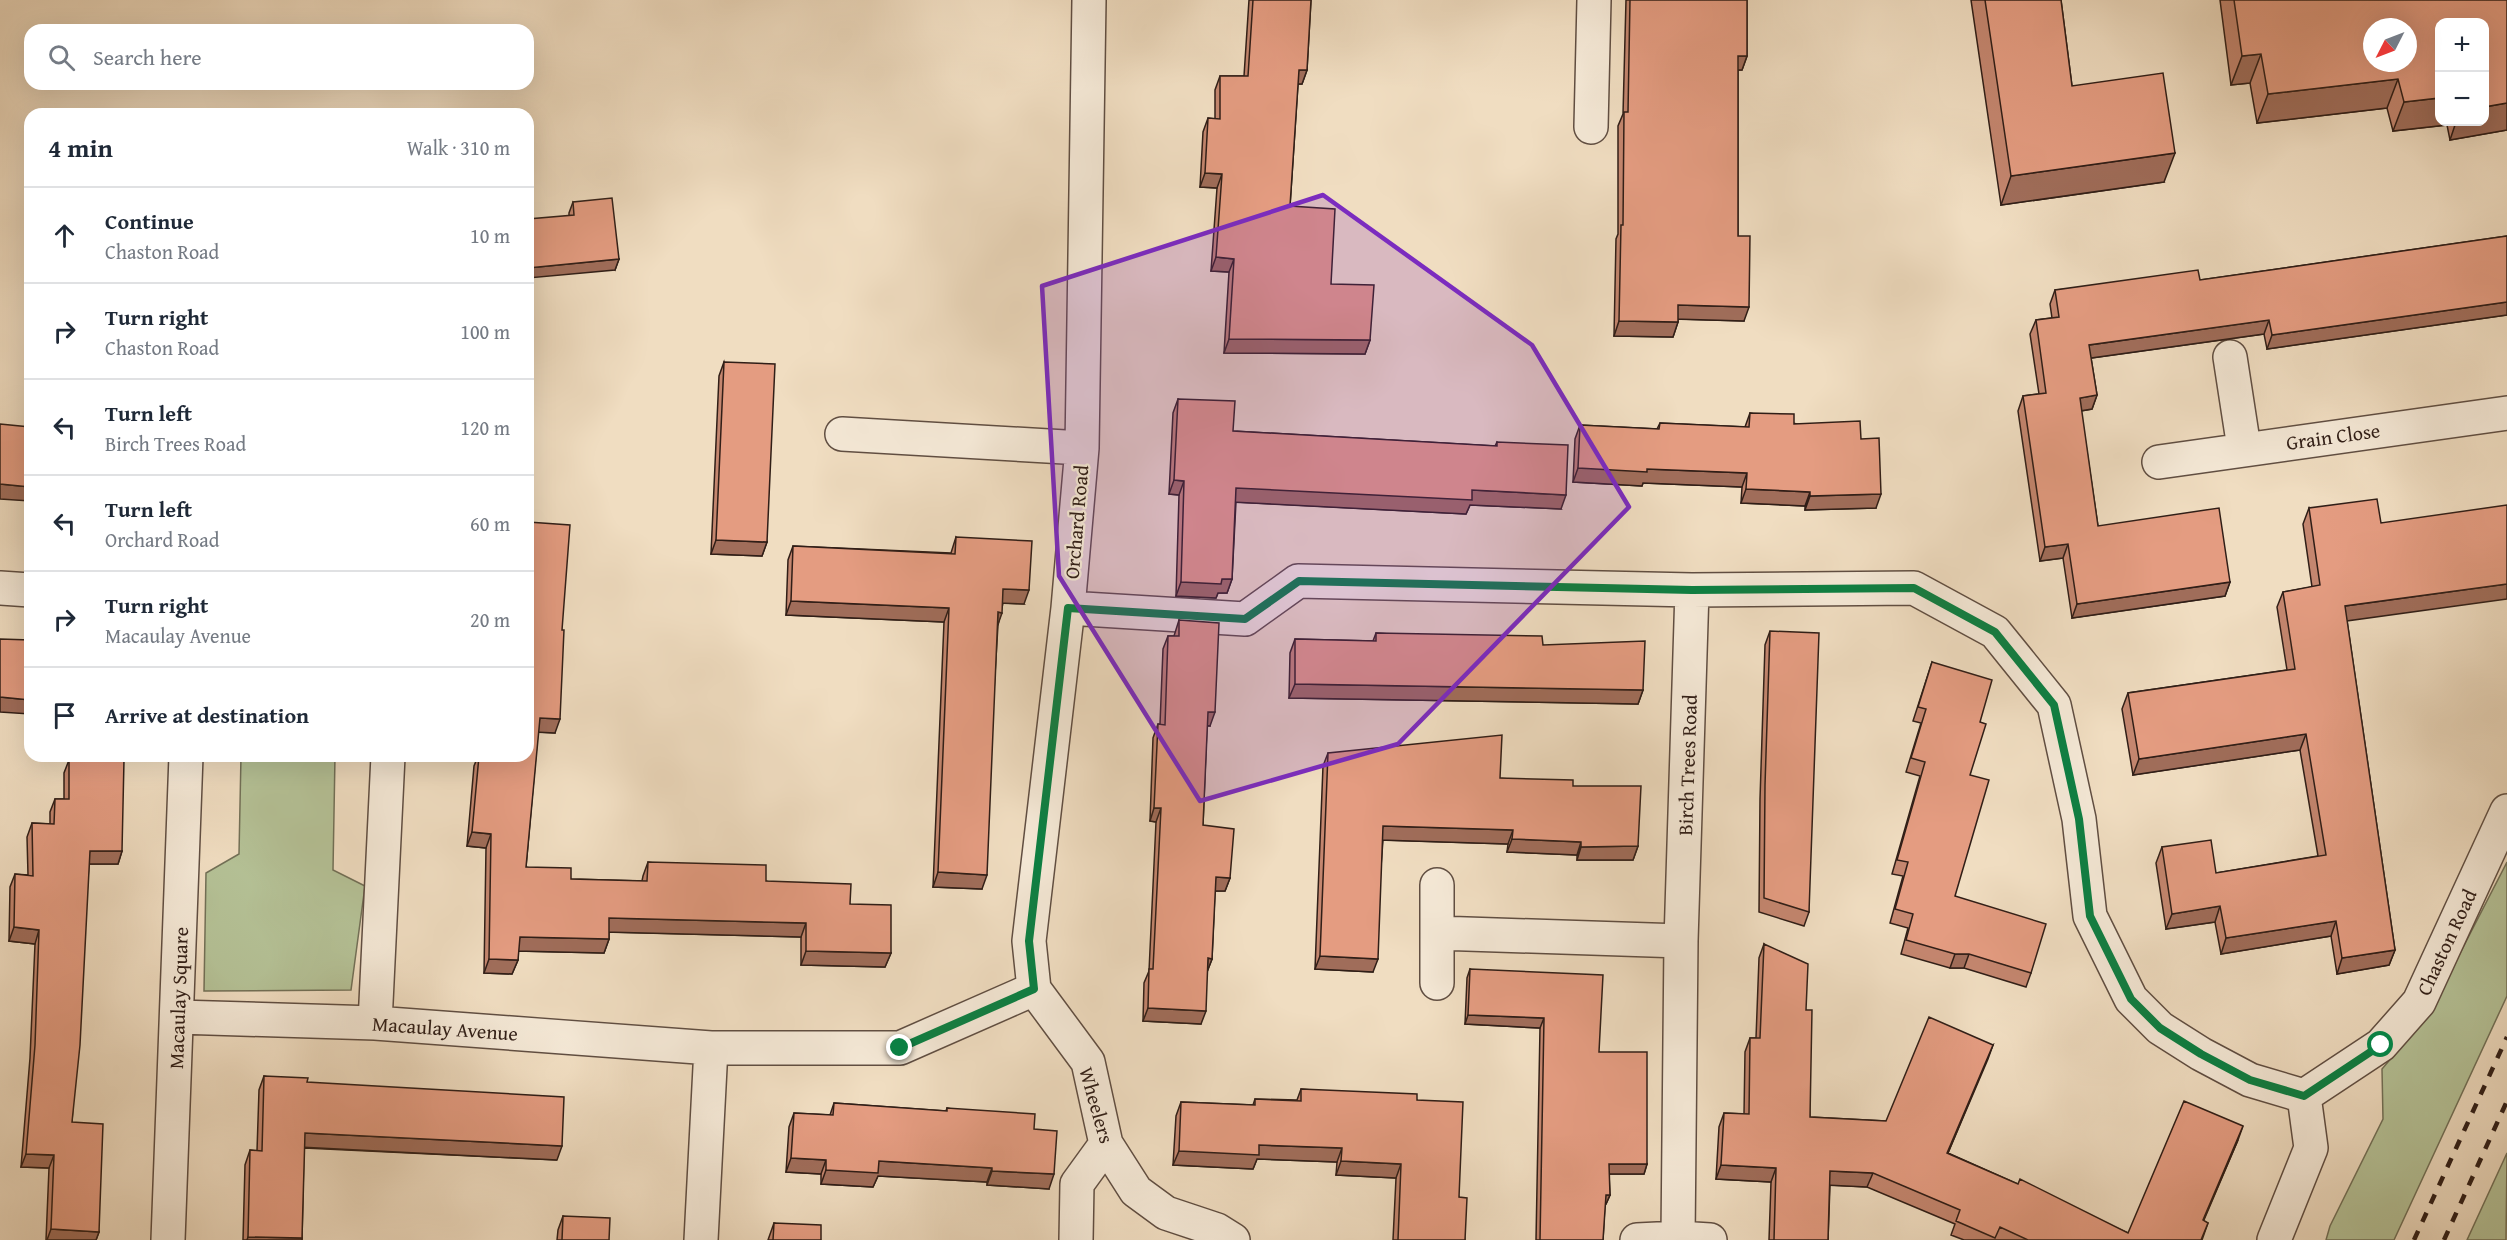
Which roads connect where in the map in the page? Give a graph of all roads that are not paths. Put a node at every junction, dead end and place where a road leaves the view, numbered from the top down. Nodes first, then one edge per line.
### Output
1 (1089, 0) edge
2 (1594, 0) edge
3 (1591, 127) dead end
4 (2230, 357) dead end
5 (2507, 413) edge
6 (842, 434) dead end
7 (1082, 447) junction
8 (2244, 448) junction
9 (2160, 462) dead end
10 (0, 588) edge
11 (24, 590) edge
12 (1692, 590) junction
13 (1068, 608) junction
14 (186, 762) edge
15 (388, 762) edge
16 (2507, 811) edge
17 (1437, 885) dead end
18 (1437, 933) junction
19 (1681, 940) junction
20 (1437, 983) dead end
21 (1034, 989) junction
22 (178, 1017) junction
23 (375, 1023) junction
24 (711, 1048) junction
25 (2304, 1096) junction
26 (1106, 1144) junction
27 (1678, 1238) junction
28 (168, 1240) edge
29 (700, 1240) edge
30 (1076, 1240) edge
31 (1233, 1240) edge
32 (1636, 1240) edge
33 (1710, 1240) edge
34 (2274, 1240) edge

1 - 7 street, Orchard Road
2 - 3 street
4 - 8 street
5 - 8 street, Grain Close
6 - 7 street, Orchard Road
7 - 13 street, Orchard Road
8 - 9 street, Grain Close
10 - 11 street
12 - 13 street
12 - 19 street, Birch Trees Road
12 - 25 street
13 - 21 street, Orchard Road
14 - 22 street, Macaulay Square
15 - 23 street
16 - 25 street, Chaston Road
17 - 18 street
18 - 19 street
18 - 20 street
19 - 27 street, Birch Trees Road
21 - 24 street, Macaulay Avenue
21 - 26 street, Wheelers
22 - 23 street, Macaulay Avenue
22 - 28 street, Macaulay Square
23 - 24 street, Macaulay Avenue
24 - 29 street
25 - 34 street
26 - 30 street
26 - 31 street, Wheelers
27 - 32 street
27 - 33 street

